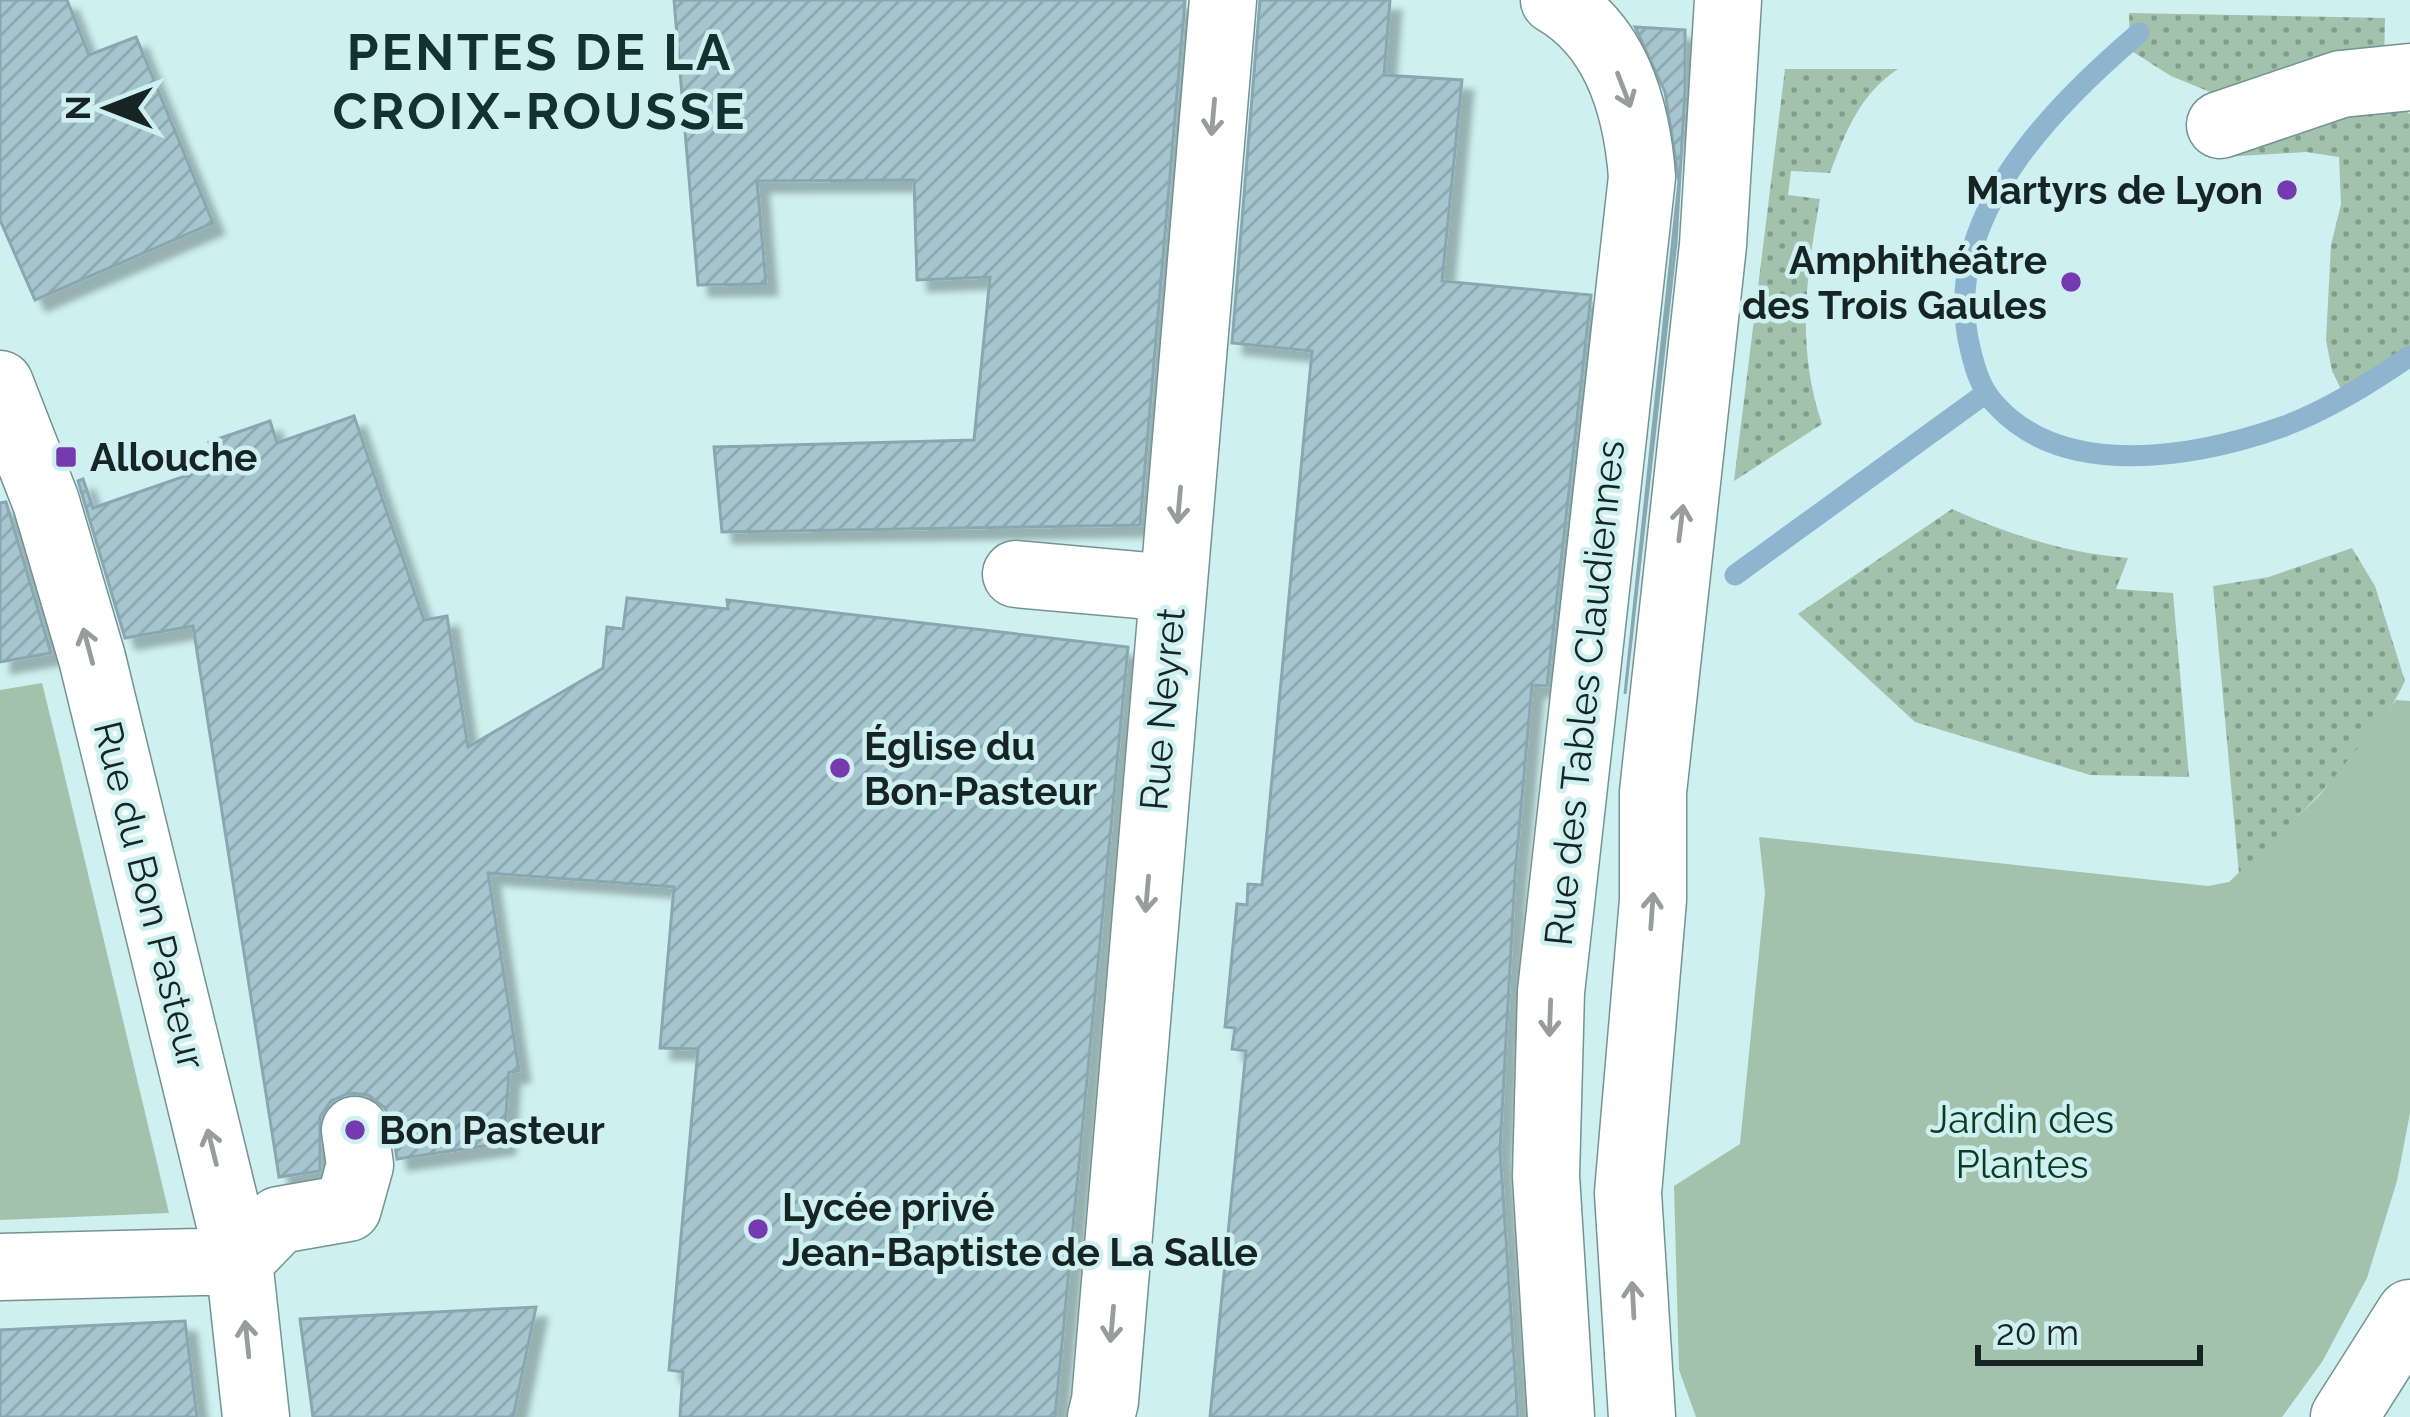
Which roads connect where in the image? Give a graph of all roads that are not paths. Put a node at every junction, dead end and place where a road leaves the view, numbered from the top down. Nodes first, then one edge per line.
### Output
1 (1223, 0) edge
2 (1554, 0) edge
3 (1728, 0) edge
4 (2410, 77) edge
5 (2220, 124) dead end
6 (0, 384) edge
7 (1016, 574) dead end
8 (1172, 588) junction
9 (355, 1130) dead end
10 (239, 1261) junction
11 (0, 1267) edge
12 (2410, 1313) edge
13 (256, 1417) edge
14 (1101, 1417) edge
15 (1561, 1417) edge
16 (1642, 1417) edge
17 (2344, 1417) edge

1 -> 8 street, Rue Neyret
2 -> 15 street, Rue des Tables Claudiennes
16 -> 3 street, Rue des Tables Claudiennes
4 - 5 street
10 -> 6 street, Rue du Bon Pasteur
7 - 8 street
8 -> 14 street, Rue Neyret
9 - 10 street
10 - 11 street
13 -> 10 street, Rue du Bon Pasteur
12 - 17 street

